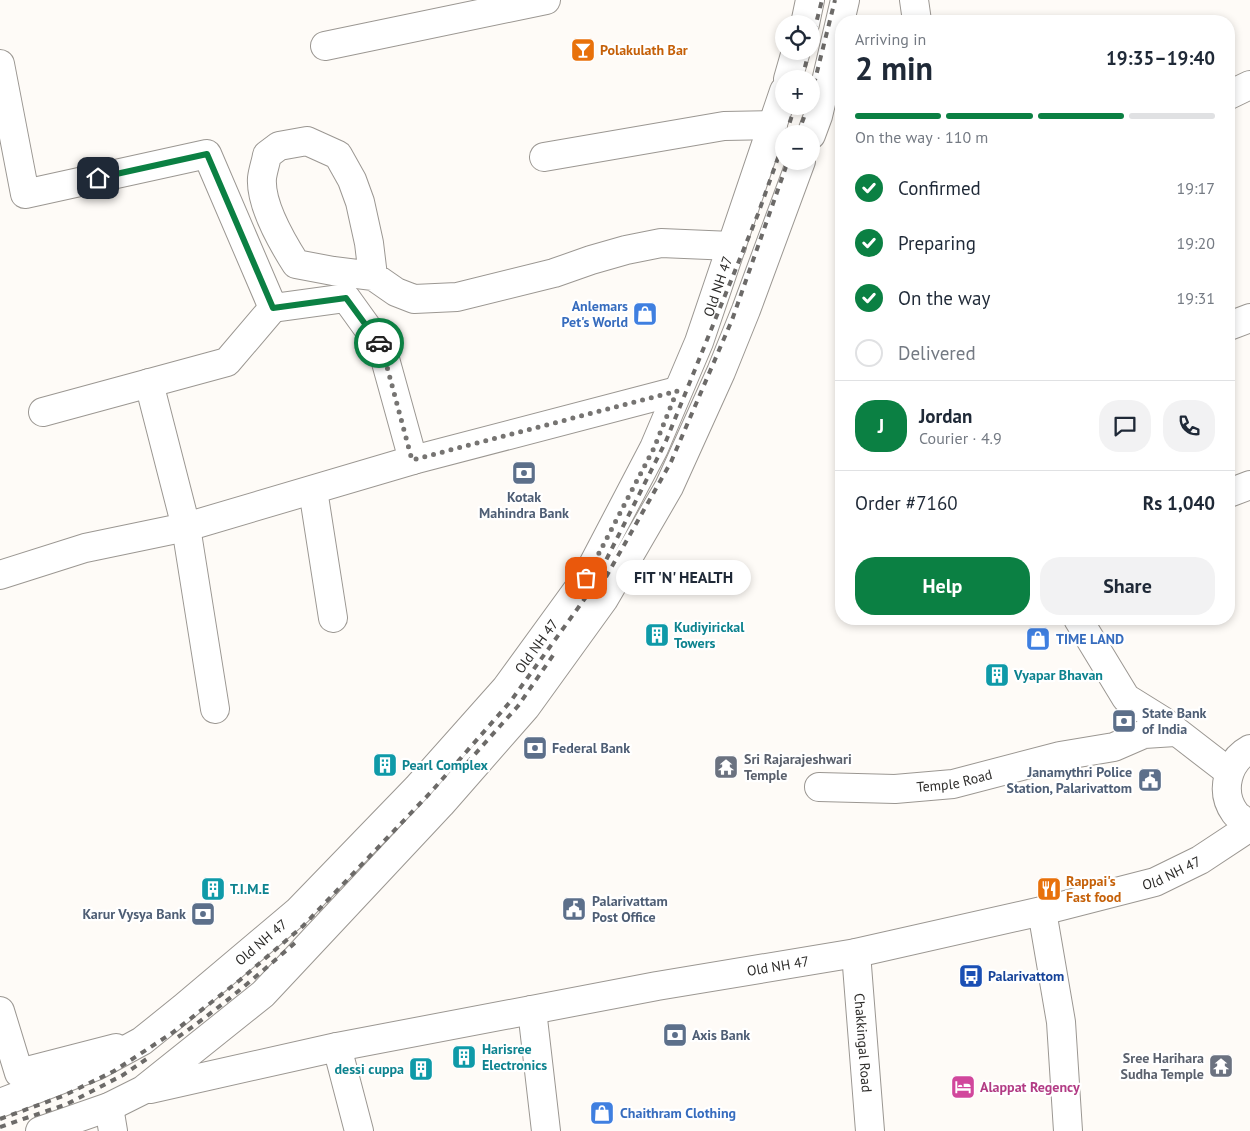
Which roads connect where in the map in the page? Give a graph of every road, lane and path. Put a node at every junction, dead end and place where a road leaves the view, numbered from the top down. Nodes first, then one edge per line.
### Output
1 (546, 0) edge
2 (810, 0) edge
3 (845, 0) edge
4 (914, 0) edge
5 (807, 15) edge
6 (842, 15) edge
7 (916, 15) edge
8 (835, 43) edge
9 (325, 46) dead end
10 (0, 64) edge
11 (1250, 85) edge
12 (1235, 92) edge
13 (776, 115) edge
14 (773, 125) junction
15 (814, 125) edge
16 (544, 157) dead end
17 (798, 170) edge
18 (732, 246) junction
19 (373, 276) junction
20 (273, 308) junction
21 (1250, 318) edge
22 (1235, 324) edge
23 (150, 383) junction
24 (677, 391) junction
25 (43, 412) dead end
26 (412, 460) junction
27 (1250, 485) edge
28 (313, 490) junction
29 (1235, 491) edge
30 (186, 527) junction
31 (0, 575) edge
32 (333, 618) dead end
33 (1082, 625) edge
34 (215, 709) dead end
35 (1175, 732) junction
36 (1250, 749) edge
37 (1229, 772) junction
38 (819, 787) dead end
39 (1250, 826) edge
40 (1042, 910) junction
41 (856, 953) junction
42 (532, 1010) junction
43 (0, 1011) edge
44 (142, 1041) junction
45 (337, 1047) junction
46 (143, 1090) junction
47 (0, 1103) edge
48 (111, 1119) edge
49 (40, 1131) edge
50 (359, 1131) edge
51 (546, 1131) edge
52 (870, 1131) edge
53 (1068, 1131) edge

1 - 9 street
2 - 5 street
3 - 6 street
4 - 7 street
8 - 15 street
10 - 20 street
11 - 12 street
13 - 14 street, Old NH 47
14 - 16 street
14 - 18 street, Old NH 47
17 - 46 street, Old NH 47
18 - 19 street
18 - 24 street, Old NH 47
19 - 19 street
20 - 23 street
20 - 26 street
21 - 22 street
23 - 25 street
23 - 30 street
24 - 26 street
24 - 44 street, Old NH 47
26 - 28 street
27 - 29 street
28 - 30 street
28 - 32 street
30 - 31 street
30 - 34 street
33 - 35 street
35 - 37 street
35 - 38 street, Temple Road
36 - 37 street
37 - 39 street
39 - 40 street, Old NH 47
40 - 41 street, Old NH 47
40 - 53 street
41 - 42 street, Old NH 47
41 - 52 street, Chakkingal Road
42 - 45 street, Old NH 47
42 - 51 street
43 - 44 street
44 - 47 street, Old NH 47
45 - 46 street, Old NH 47
45 - 50 street
46 - 48 street, Old NH 47
48 - 49 street, Old NH 47

